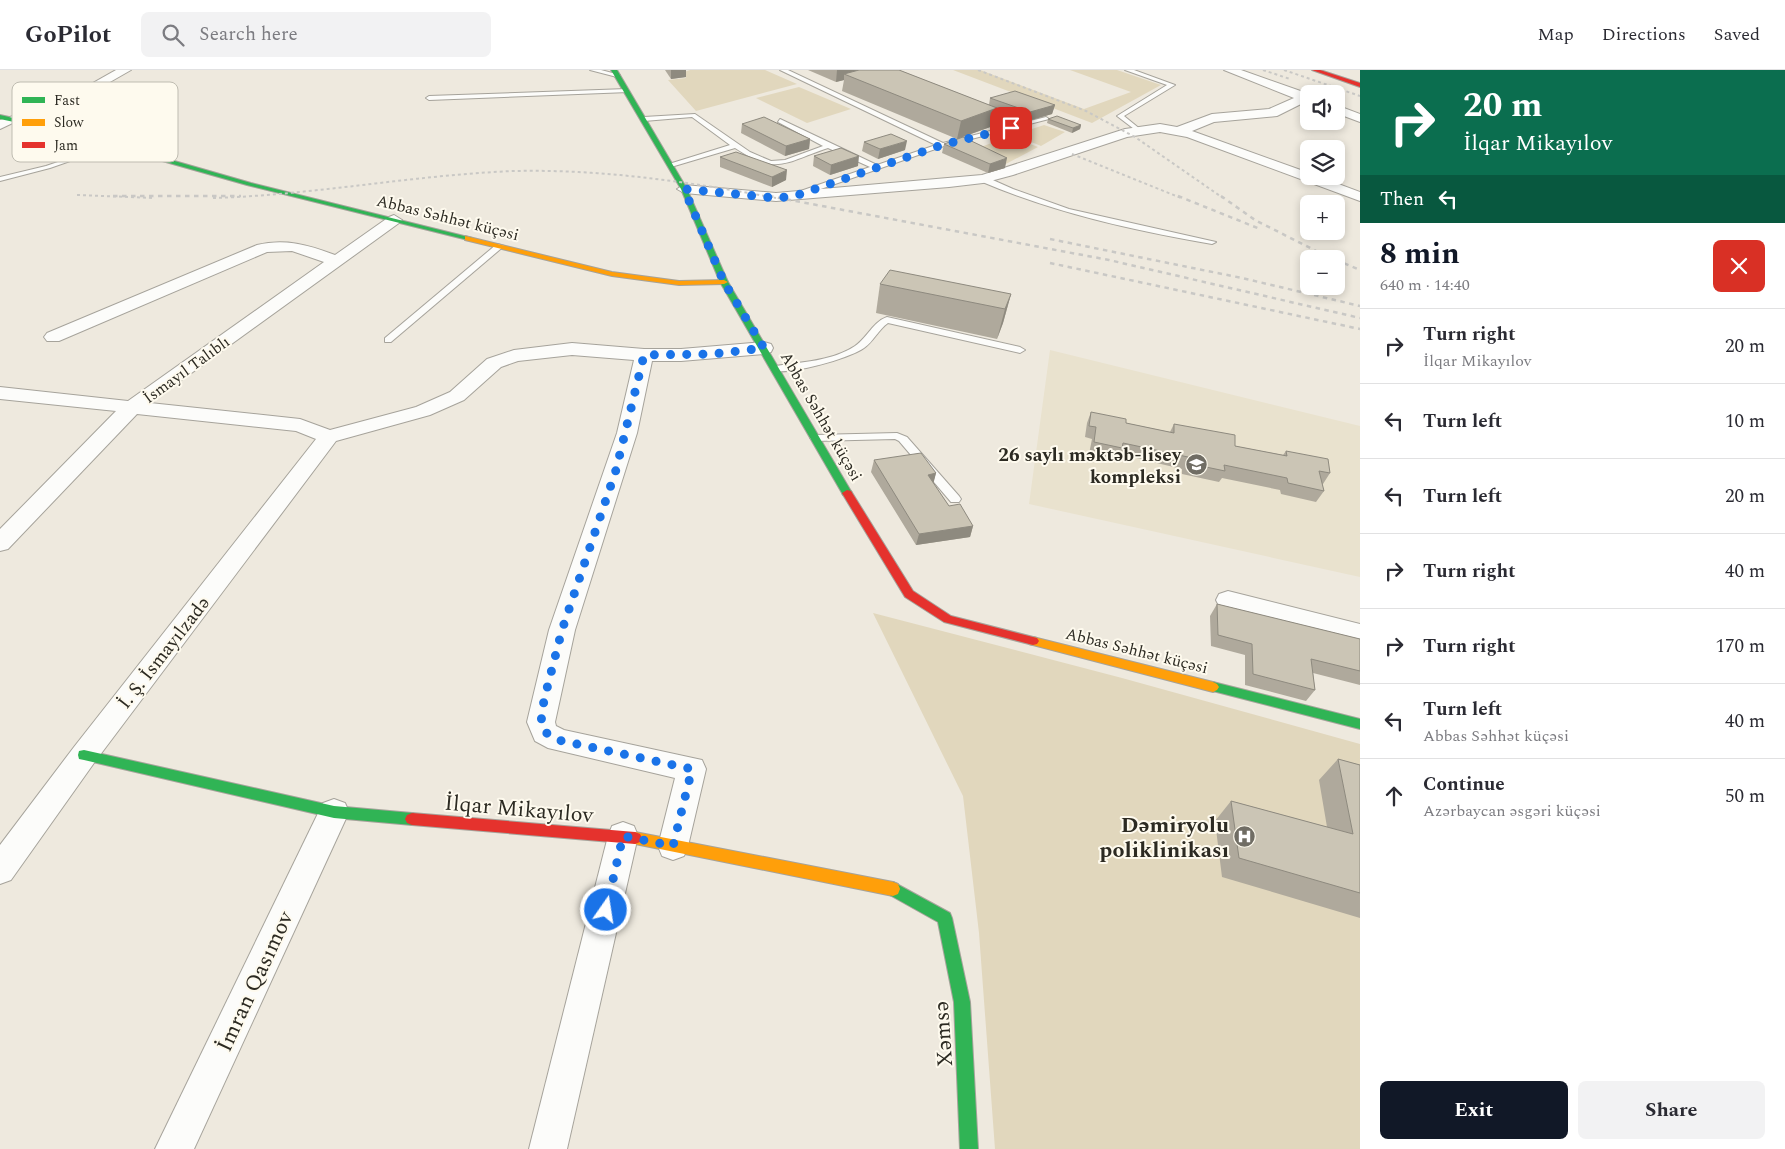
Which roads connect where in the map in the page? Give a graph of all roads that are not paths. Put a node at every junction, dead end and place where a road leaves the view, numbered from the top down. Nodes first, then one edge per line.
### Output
1 (125, 70) edge
2 (593, 70) edge
3 (783, 70) edge
4 (1128, 70) edge
5 (1230, 70) edge
6 (1315, 70) edge
7 (616, 72) edge
8 (103, 82) edge
9 (1360, 85) edge
10 (627, 91) junction
11 (1300, 95) edge
12 (429, 98) dead end
13 (1300, 101) edge
14 (1345, 112) edge
15 (6, 118) edge
16 (1360, 118) edge
17 (644, 119) junction
18 (1046, 119) edge
19 (780, 121) dead end
20 (0, 125) edge
21 (1138, 130) junction
22 (1179, 131) junction
23 (942, 145) junction
24 (735, 146) junction
25 (830, 146) junction
26 (63, 162) edge
27 (172, 162) edge
28 (670, 165) junction
29 (875, 167) junction
30 (0, 179) edge
31 (983, 179) junction
32 (684, 189) junction
33 (795, 196) junction
34 (1360, 197) edge
35 (394, 220) junction
36 (1212, 242) dead end
37 (500, 246) junction
38 (337, 261) junction
39 (724, 282) junction
40 (53, 337) dead end
41 (388, 340) dead end
42 (764, 348) junction
43 (1020, 350) dead end
44 (644, 355) junction
45 (776, 369) junction
46 (0, 393) edge
47 (133, 406) junction
48 (329, 437) junction
49 (815, 438) junction
50 (955, 499) dead end
51 (0, 543) edge
52 (1228, 600) dead end
53 (1360, 634) edge
54 (1360, 724) edge
55 (84, 755) junction
56 (334, 812) junction
57 (623, 836) junction
58 (673, 846) junction
59 (0, 870) edge
60 (944, 918) joint
61 (174, 1149) edge
62 (548, 1149) edge
63 (969, 1149) edge

1 - 8 street
2 - 7 lane
3 - 23 lane
4 - 21 lane
5 - 11 street
6 - 9 main road
7 - 10 main road
10 - 12 lane
10 - 17 main road
13 - 22 street
14 - 16 street
15 - 20 street
17 - 24 lane
17 - 28 main road
18 - 23 lane
19 - 25 lane
21 - 22 street
21 - 31 street
22 - 34 street
23 - 29 lane
24 - 25 lane
24 - 28 lane
25 - 29 lane
26 - 30 lane
27 - 35 main road, Abbas Səhhət küçəsi
28 - 32 main road
29 - 33 lane
31 - 33 street
31 - 36 lane
32 - 33 street
32 - 39 main road
35 - 37 main road, Abbas Səhhət küçəsi
35 - 38 street, İsmayıl Talıblı
37 - 39 main road, Abbas Səhhət küçəsi
37 - 41 lane
38 - 40 street
38 - 47 street, İsmayıl Talıblı
39 - 42 main road, Abbas Səhhət küçəsi
42 - 44 street
42 - 45 main road, Abbas Səhhət küçəsi
43 - 45 lane
44 - 48 street
44 - 58 street
45 - 49 main road, Abbas Səhhət küçəsi
46 - 47 street
47 - 48 street
47 - 51 street, İsmayıl Talıblı
48 - 55 street, İ. Ş. İsmayılzadə
49 - 50 lane
49 - 54 main road, Abbas Səhhət küçəsi
52 - 53 street
55 - 56 main road, İlqar Mikayılov
55 - 59 street, İ. Ş. İsmayılzadə
56 - 57 main road, İlqar Mikayılov
56 - 61 street, İmran Qasımov
57 - 58 main road, İlqar Mikayılov
57 - 62 street
58 - 60 main road, İlqar Mikayılov
60 - 63 main road, Xəmsə

